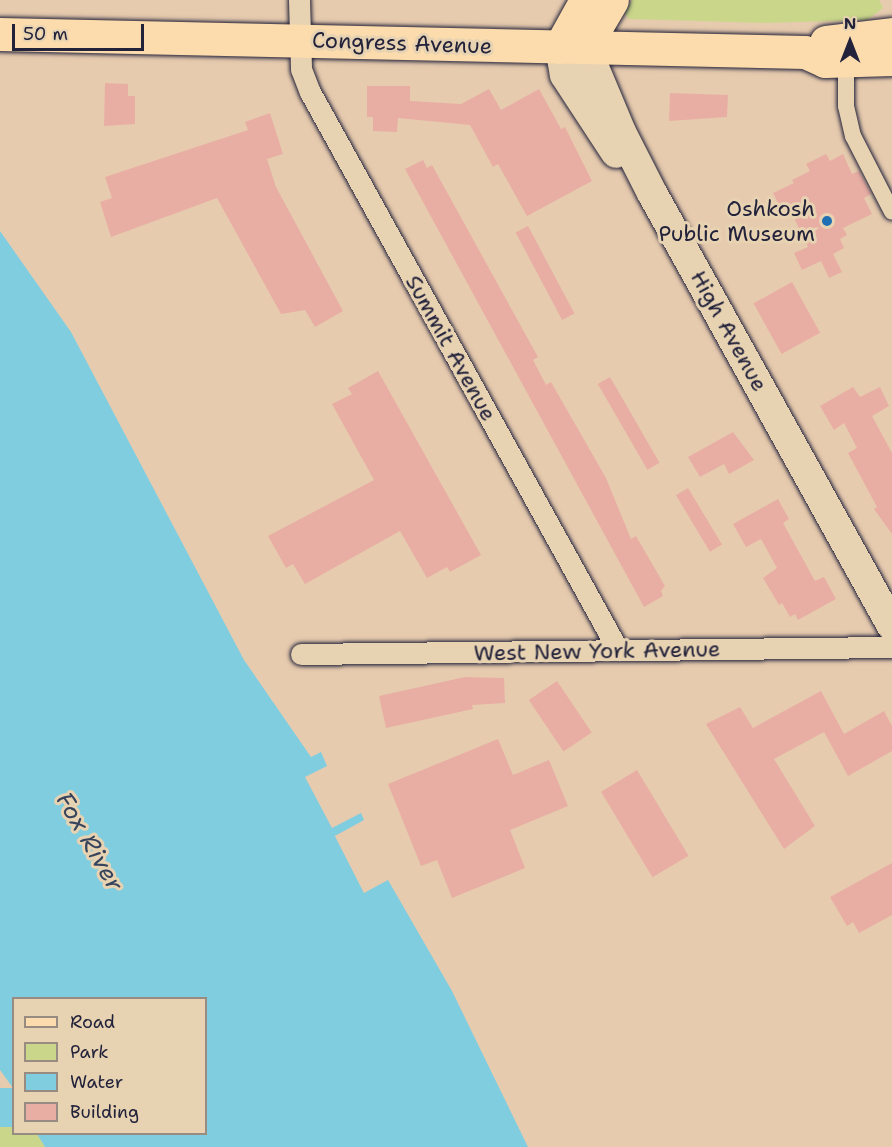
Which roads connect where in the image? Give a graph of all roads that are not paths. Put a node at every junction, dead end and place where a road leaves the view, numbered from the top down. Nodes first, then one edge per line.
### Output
1 (299, 0) edge
2 (586, 0) edge
3 (612, 0) edge
4 (0, 34) edge
5 (892, 34) edge
6 (299, 40) junction
7 (573, 47) junction
8 (805, 52) junction
9 (892, 59) edge
10 (846, 75) dead end
11 (892, 212) edge
12 (892, 626) edge
13 (892, 647) edge
14 (618, 650) junction
15 (302, 654) dead end

1 - 6 street, Summit Avenue
2 - 7 main road
3 - 7 main road
4 - 6 main road, Congress Avenue
5 - 8 main road, Congress Avenue
6 - 7 main road, Congress Avenue
6 - 14 street, Summit Avenue
7 - 8 main road, Congress Avenue
7 - 12 main road, High Avenue
8 - 9 main road, Congress Avenue
10 - 11 street
13 - 14 street, West New York Avenue
14 - 15 street, West New York Avenue

